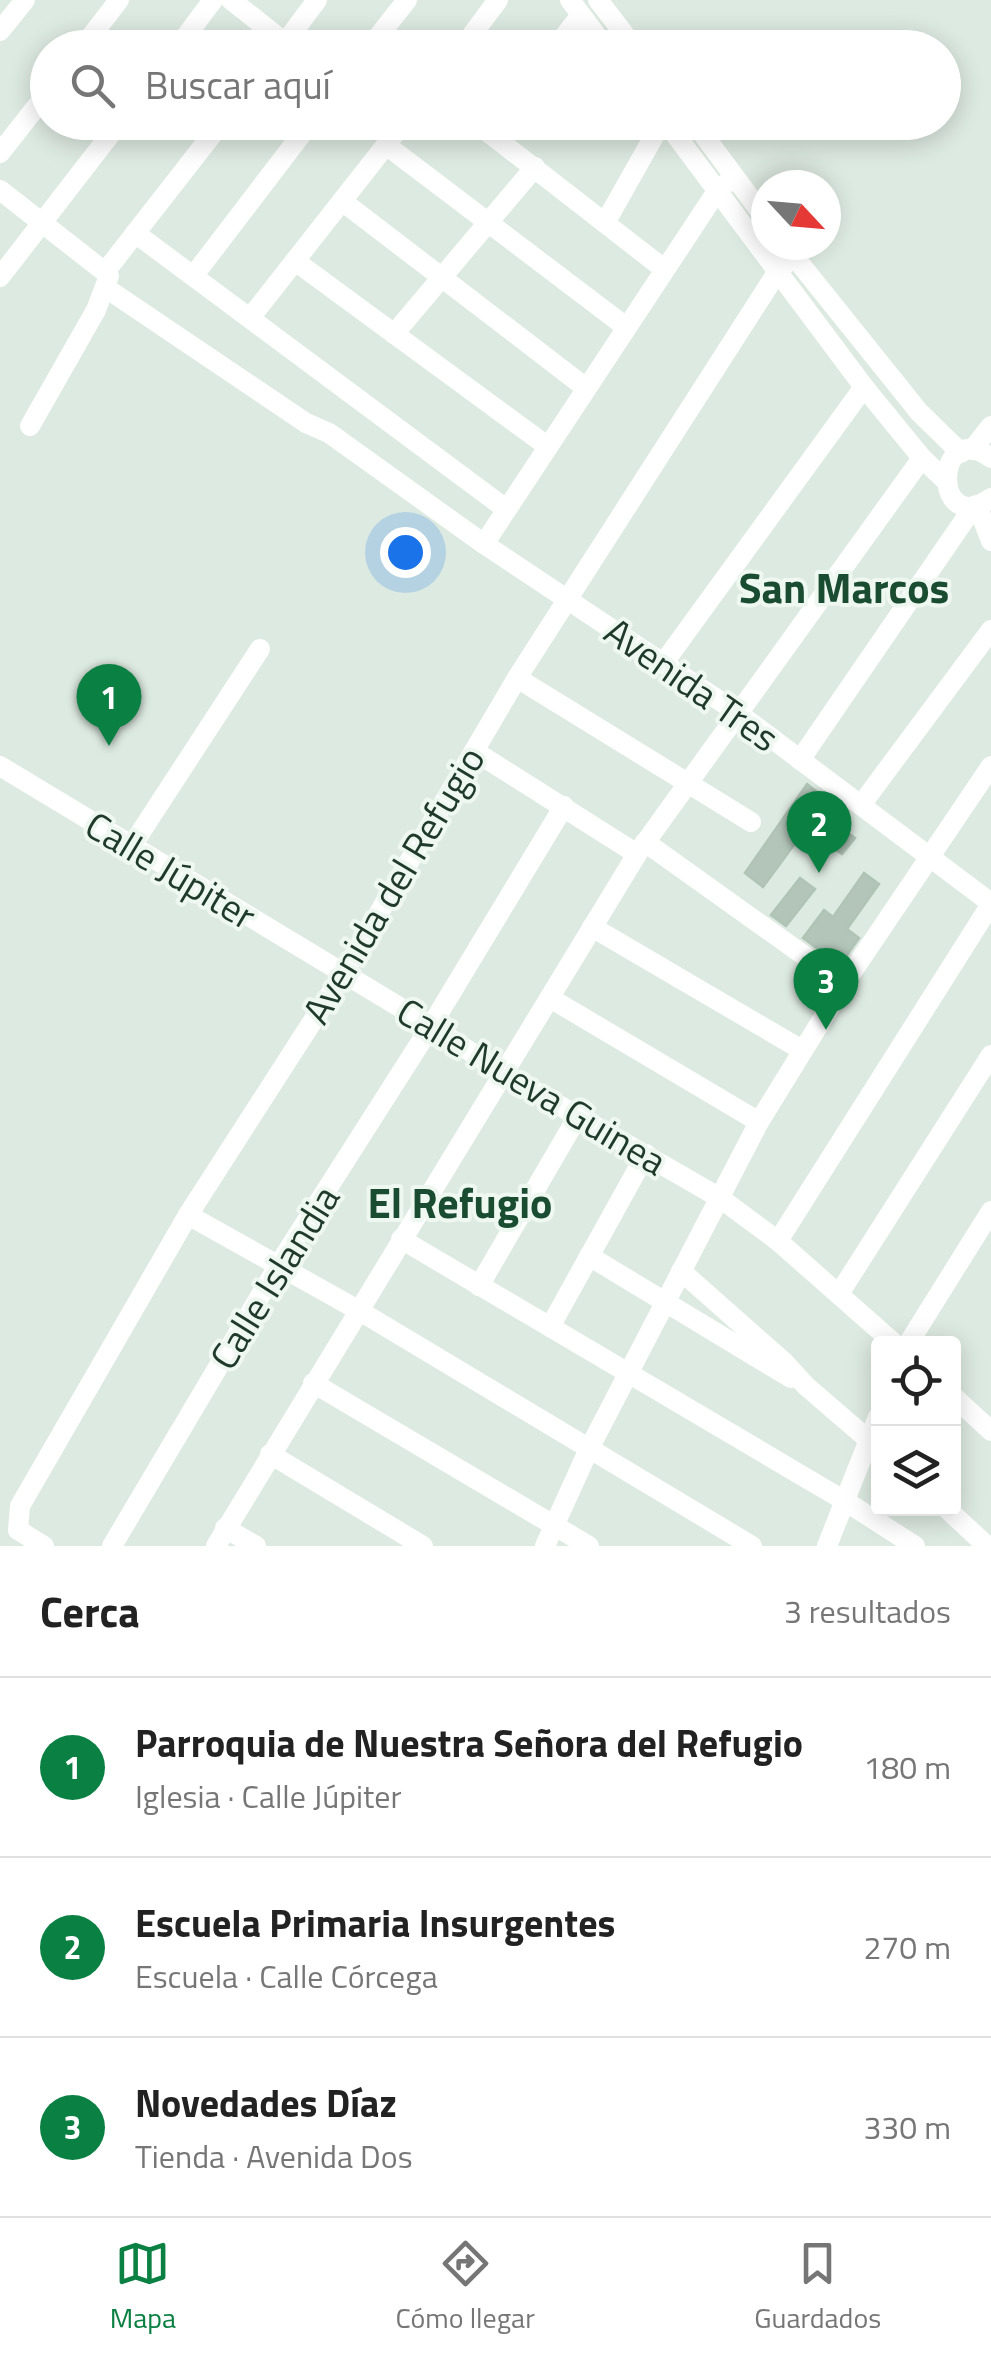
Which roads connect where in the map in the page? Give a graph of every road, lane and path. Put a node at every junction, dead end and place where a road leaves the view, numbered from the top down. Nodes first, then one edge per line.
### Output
1 (25, 0) edge
2 (119, 0) edge
3 (213, 0) edge
4 (231, 0) edge
5 (318, 0) edge
6 (406, 0) edge
7 (498, 0) edge
8 (598, 0) edge
9 (576, 8) edge
10 (0, 30) edge
11 (96, 30) edge
12 (190, 30) edge
13 (267, 30) edge
14 (297, 30) edge
15 (383, 30) edge
16 (476, 30) edge
17 (592, 30) edge
18 (621, 30) edge
19 (30, 115) edge
20 (106, 140) edge
21 (208, 140) edge
22 (296, 140) edge
23 (387, 140) edge
24 (404, 140) edge
25 (503, 140) edge
26 (654, 140) edge
27 (678, 140) edge
28 (687, 140) edge
29 (704, 140) edge
30 (682, 146) junction
31 (0, 153) edge
32 (535, 167) junction
33 (726, 184) junction
34 (0, 190) edge
35 (342, 201) junction
36 (751, 206) edge
37 (490, 223) junction
38 (606, 223) junction
39 (42, 224) junction
40 (135, 233) junction
41 (784, 260) edge
42 (797, 260) edge
43 (295, 261) junction
44 (664, 269) junction
45 (778, 271) junction
46 (108, 275) junction
47 (194, 275) junction
48 (0, 277) edge
49 (442, 278) junction
50 (250, 318) junction
51 (626, 328) junction
52 (394, 334) junction
53 (864, 386) junction
54 (586, 388) junction
55 (30, 426) dead end
56 (991, 426) edge
57 (548, 446) junction
58 (975, 454) edge
59 (922, 458) junction
60 (945, 480) junction
61 (981, 503) edge
62 (506, 509) junction
63 (991, 541) edge
64 (484, 544) junction
65 (567, 599) junction
66 (991, 630) edge
67 (260, 650) dead end
68 (665, 662) junction
69 (517, 678) junction
70 (738, 713) junction
71 (474, 751) junction
72 (800, 760) junction
73 (0, 766) edge
74 (991, 766) edge
75 (688, 781) junction
76 (861, 805) junction
77 (564, 806) junction
78 (751, 822) dead end
79 (131, 846) junction
80 (641, 848) junction
81 (930, 859) junction
82 (991, 903) edge
83 (592, 927) junction
84 (343, 974) junction
85 (844, 984) junction
86 (550, 998) junction
87 (432, 1026) junction
88 (802, 1050) junction
89 (991, 1055) edge
90 (503, 1073) junction
91 (578, 1116) junction
92 (759, 1122) junction
93 (646, 1154) junction
94 (720, 1198) junction
95 (991, 1210) edge
96 (188, 1214) junction
97 (401, 1239) junction
98 (778, 1241) junction
99 (589, 1256) junction
100 (278, 1266) junction
101 (681, 1271) junction
102 (478, 1286) junction
103 (838, 1294) junction
104 (665, 1302) junction
105 (358, 1310) junction
106 (550, 1327) junction
107 (886, 1336) edge
108 (913, 1336) edge
109 (628, 1374) junction
110 (314, 1384) junction
111 (806, 1386) junction
112 (961, 1402) edge
113 (991, 1430) edge
114 (871, 1441) edge
115 (589, 1449) junction
116 (871, 1450) edge
117 (270, 1454) junction
118 (845, 1501) junction
119 (955, 1516) edge
120 (556, 1526) junction
121 (220, 1537) edge
122 (44, 1546) edge
123 (112, 1546) edge
124 (256, 1546) edge
125 (422, 1546) edge
126 (545, 1546) edge
127 (589, 1546) edge
128 (752, 1546) edge
129 (827, 1546) edge
130 (914, 1546) edge
131 (987, 1546) edge

1 - 10 street
2 - 11 street
3 - 12 street
4 - 13 street
5 - 14 street
6 - 15 street
7 - 16 street
8 - 18 street
9 - 17 street
19 - 31 street
20 - 39 street
21 - 40 street
22 - 47 street
23 - 35 street
24 - 37 street
25 - 32 street
26 - 38 street
27 - 30 street
28 - 30 street
29 - 33 street
30 - 33 street
32 - 37 street
32 - 38 street
33 - 36 street
33 - 44 street
33 - 45 street
34 - 39 street, Avenida Tres
35 - 43 street
35 - 49 street
37 - 49 street
37 - 51 street
38 - 44 street
39 - 46 street, Avenida Tres
39 - 48 street
40 - 46 street
40 - 47 street
41 - 45 street, Avenida del Refugio
42 - 58 street
43 - 50 street
43 - 52 street
44 - 51 street
45 - 53 street
45 - 65 street, Avenida del Refugio
46 - 55 street
46 - 64 street, Avenida Tres
47 - 50 street
49 - 52 street
49 - 54 street
50 - 62 street
51 - 54 street
52 - 57 street
53 - 59 street
53 - 68 street
54 - 57 street
56 - 58 street
57 - 62 street
58 - 60 street
59 - 60 street
59 - 70 street
60 - 61 street
61 - 63 street
61 - 72 street
62 - 64 street
64 - 65 street, Avenida Tres
65 - 68 street, Avenida Tres
65 - 69 street, Avenida del Refugio
66 - 76 street
67 - 79 street
68 - 70 street, Avenida Tres
69 - 71 street, Avenida del Refugio
69 - 75 street
70 - 72 street, Avenida Tres
70 - 75 street
71 - 77 street
71 - 84 street, Avenida del Refugio
72 - 76 street, Avenida Tres
73 - 79 street, Calle Júpiter
74 - 81 street
75 - 78 street
75 - 80 street
76 - 81 street, Avenida Tres
77 - 80 street
77 - 87 street, Calle Islandia
79 - 84 street, Calle Júpiter
80 - 83 street
80 - 85 street
81 - 82 street, Avenida Tres
81 - 85 street
82 - 98 street
83 - 86 street
83 - 88 street
84 - 87 street, Calle Nueva Guinea
84 - 96 street, Avenida del Refugio
85 - 88 street
86 - 90 street
86 - 92 street
87 - 90 street, Calle Nueva Guinea
87 - 100 street, Calle Islandia
88 - 92 street
89 - 103 street
90 - 91 street, Calle Nueva Guinea
90 - 97 street
91 - 93 street, Calle Nueva Guinea
91 - 102 street
92 - 94 street
93 - 94 street, Calle Nueva Guinea
93 - 99 street
94 - 98 street, Calle Nueva Guinea
94 - 101 street
95 - 108 street
96 - 100 street
96 - 122 street, Avenida del Refugio
97 - 102 street
97 - 105 street
98 - 103 street, Calle Nueva Guinea
99 - 104 street
99 - 106 street
100 - 105 street
100 - 123 street, Calle Islandia
101 - 104 street
101 - 111 street
102 - 106 street
103 - 107 street, Calle Nueva Guinea
104 - 109 street
104 - 111 street
105 - 110 street
105 - 115 street
106 - 109 street
109 - 115 street
109 - 118 street
110 - 117 street
110 - 120 street
111 - 114 street
112 - 113 street
115 - 120 street
115 - 128 street
116 - 118 street
117 - 121 street
117 - 125 street
118 - 129 street
118 - 130 street
119 - 131 street
120 - 126 street
120 - 127 street
121 - 124 street

